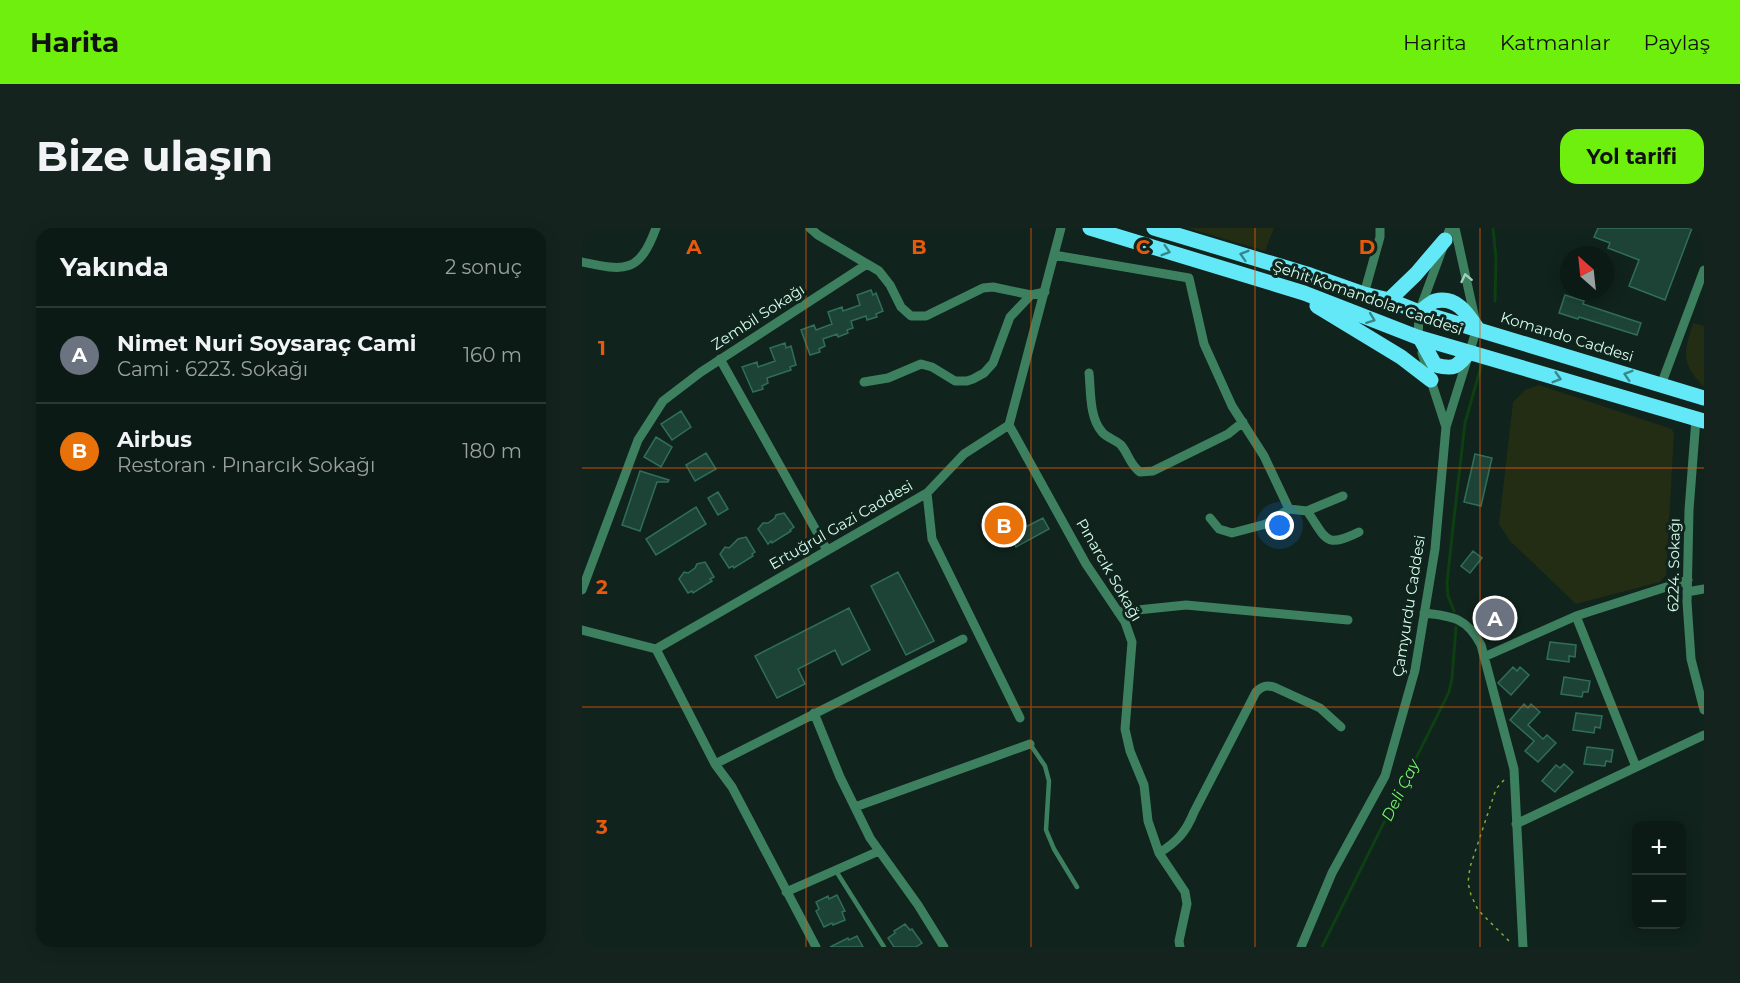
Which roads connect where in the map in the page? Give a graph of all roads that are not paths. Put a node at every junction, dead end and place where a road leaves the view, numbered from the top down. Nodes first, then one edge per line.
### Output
1 (656, 228) edge
2 (810, 228) edge
3 (1060, 228) edge
4 (1090, 228) edge
5 (1154, 228) edge
6 (1380, 228) edge
7 (1450, 232) edge
8 (1054, 255) junction
9 (582, 262) edge
10 (1200, 262) junction
11 (867, 264) junction
12 (1704, 270) edge
13 (1189, 278) junction
14 (1283, 287) junction
15 (1045, 292) junction
16 (1364, 294) junction
17 (1031, 295) junction
18 (1389, 300) junction
19 (1419, 312) junction
20 (1477, 328) junction
21 (1418, 337) junction
22 (1469, 352) junction
23 (720, 359) junction
24 (1089, 373) dead end
25 (1431, 380) junction
26 (864, 382) dead end
27 (1661, 385) junction
28 (1704, 398) edge
29 (1700, 420) edge
30 (1243, 423) junction
31 (1009, 424) junction
32 (1446, 427) junction
33 (927, 492) junction
34 (1343, 496) dead end
35 (1289, 509) junction
36 (1306, 511) junction
37 (1210, 518) dead end
38 (1359, 532) dead end
39 (826, 550) junction
40 (1688, 580) junction
41 (1704, 589) edge
42 (582, 591) edge
43 (1687, 592) junction
44 (1118, 612) junction
45 (1424, 613) junction
46 (1576, 616) junction
47 (1348, 620) dead end
48 (582, 630) edge
49 (963, 639) dead end
50 (656, 649) junction
51 (1484, 657) junction
52 (1704, 710) edge
53 (814, 713) junction
54 (1020, 718) dead end
55 (1341, 727) dead end
56 (1704, 735) edge
57 (1030, 744) joint
58 (715, 764) junction
59 (1636, 767) junction
60 (855, 807) junction
61 (1516, 824) junction
62 (879, 851) junction
63 (1159, 853) junction
64 (836, 870) junction
65 (1077, 887) dead end
66 (786, 892) junction
67 (816, 947) edge
68 (884, 947) edge
69 (945, 947) edge
70 (1179, 947) edge
71 (1300, 947) edge
72 (1523, 947) edge

1 - 9 street
2 - 11 street
3 - 8 street
4 -> 10 main road, Şehit Komandolar Caddesi
16 -> 5 main road, Şehit Komandolar Caddesi
6 - 16 street
7 - 18 main road
7 - 19 street, Çamyurdu Caddesi
20 -> 7 street
8 - 13 street
8 - 15 street
10 - 13 street
10 - 14 main road, Şehit Komandolar Caddesi
11 - 17 street
11 - 23 street, Zembil Sokağı
12 - 27 street
13 - 30 street
14 -> 21 main road, Şehit Komandolar Caddesi
14 - 25 main road
15 - 17 street
15 - 31 street
16 - 18 main road, Şehit Komandolar Caddesi
17 - 26 street
18 - 19 main road, Şehit Komandolar Caddesi
19 - 20 main road, Komando Caddesi
19 - 21 street, Çamyurdu Caddesi
20 - 22 street, Çamyurdu Caddesi
27 -> 20 main road, Komando Caddesi
21 - 22 main road, Şehit Komandolar Caddesi
21 - 22 main road
21 - 25 street, Çamyurdu Caddesi
22 -> 29 main road, Şehit Komandolar Caddesi
22 - 32 street, Çamyurdu Caddesi
23 - 39 street
23 - 42 street, Zembil Sokağı
24 - 30 street
25 - 32 street, Çamyurdu Caddesi
27 - 28 main road, Komando Caddesi
29 - 40 street, 6224. Sokağı
30 - 35 street
31 - 33 street, Ertuğrul Gazi Caddesi
31 - 44 street, Pınarcık Sokağı
32 - 45 street, Çamyurdu Caddesi
33 - 39 street, Ertuğrul Gazi Caddesi
33 - 54 street
34 - 36 street
35 - 36 street
35 - 37 street
36 - 38 street
39 - 50 street, Ertuğrul Gazi Caddesi
40 - 43 street, 6224. Sokağı
40 - 46 street
41 - 43 street
43 - 52 street, 6224. Sokağı
44 - 47 street
44 - 63 street, Pınarcık Sokağı
45 - 51 street
45 - 71 street, Çamyurdu Caddesi
46 - 51 street
46 - 59 street
48 - 50 street
49 - 53 street
50 - 58 street
51 - 61 street
53 - 58 street
53 - 60 street
55 - 63 street
56 - 59 street
57 - 60 street
57 - 65 lane
58 - 66 street
59 - 61 street
60 - 62 street
61 - 72 street
62 - 64 street
62 - 69 street
63 - 70 street, Pınarcık Sokağı
64 - 66 street
64 - 68 lane
66 - 67 street

